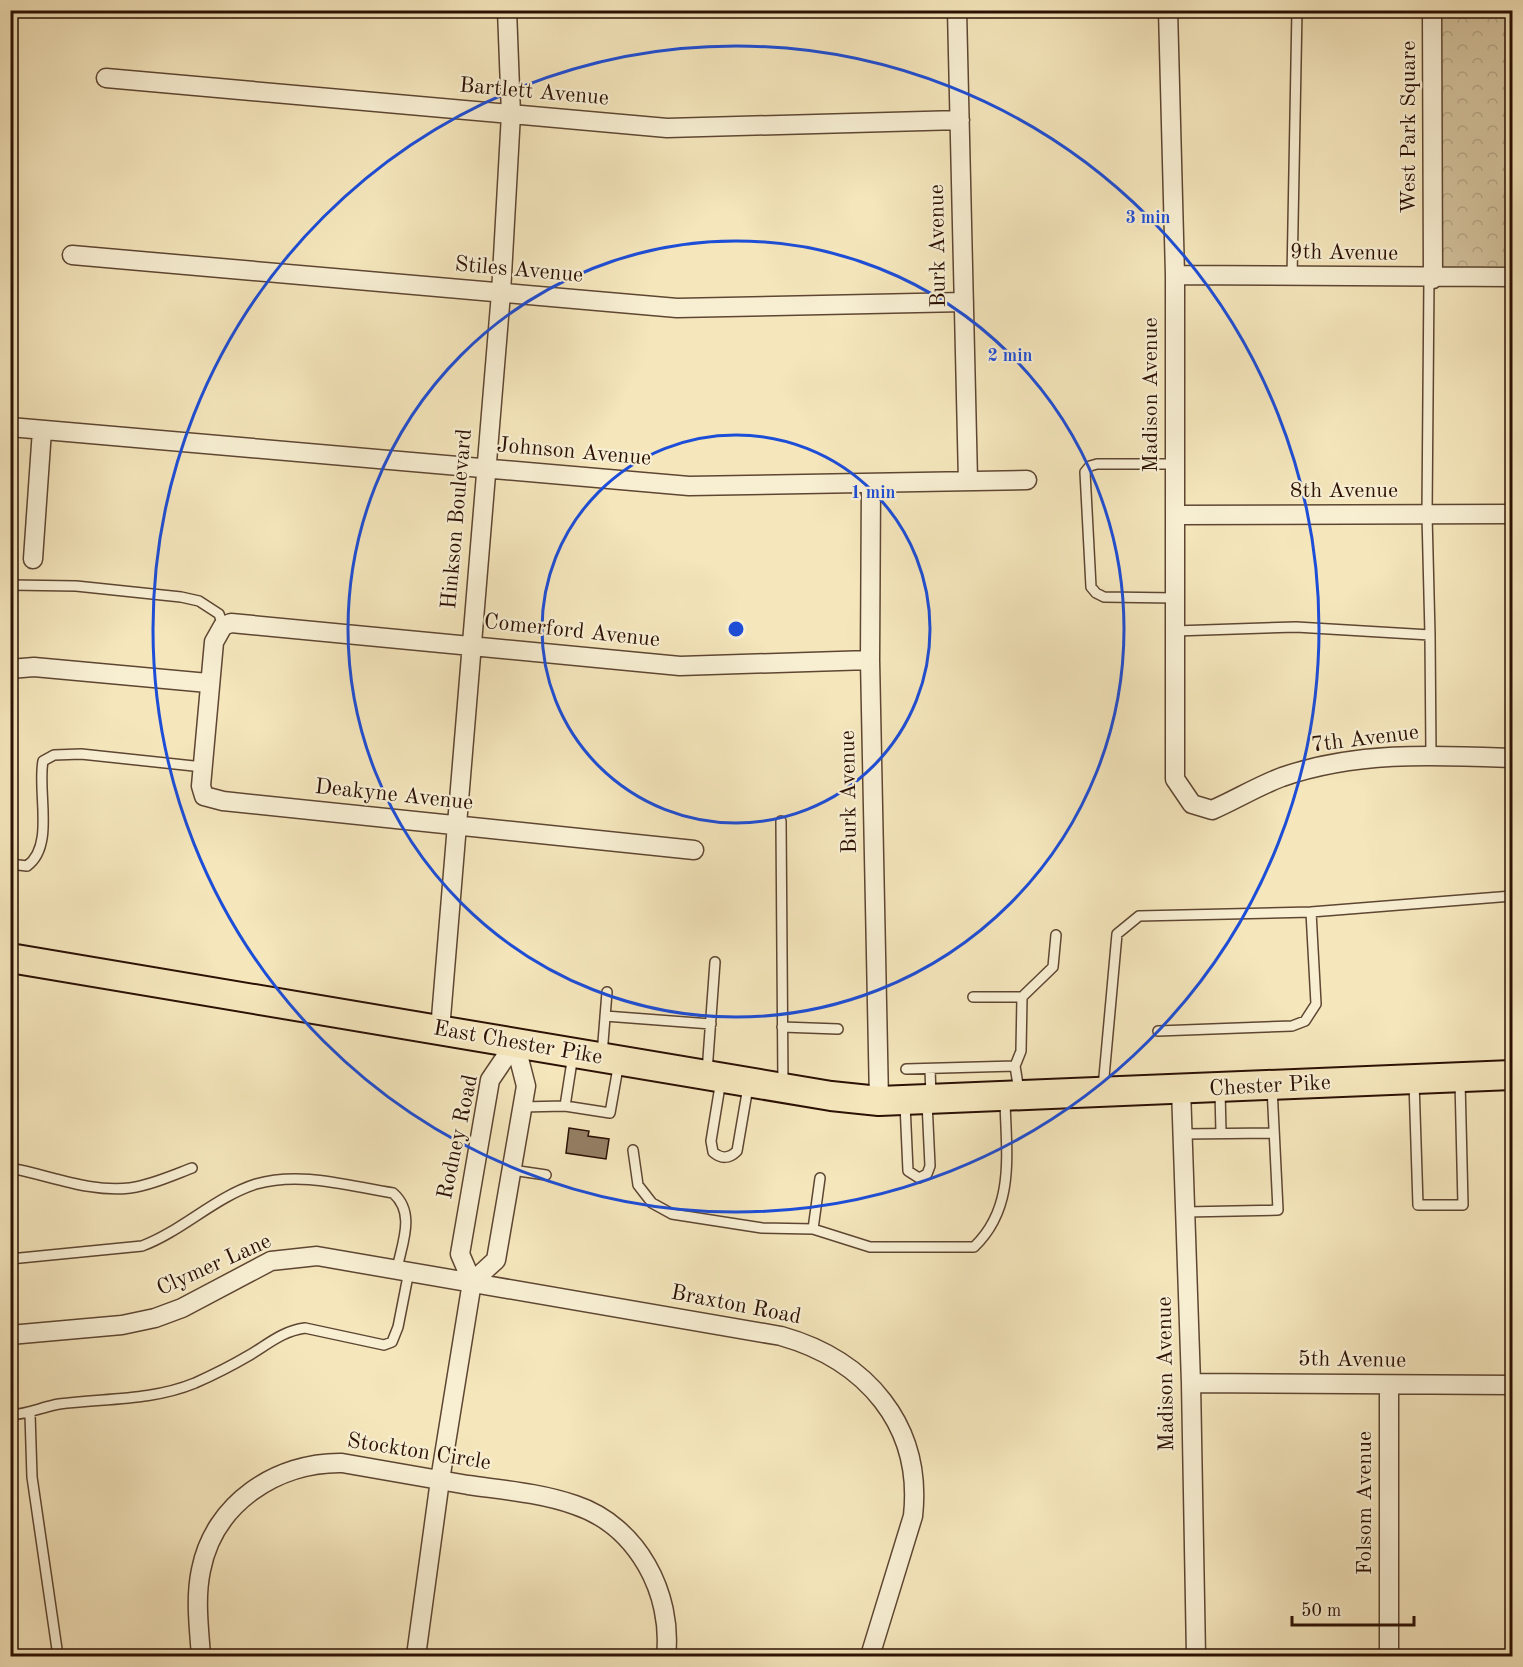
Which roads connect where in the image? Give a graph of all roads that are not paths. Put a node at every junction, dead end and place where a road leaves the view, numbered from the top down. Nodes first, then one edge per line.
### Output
1 (507, 10) edge
2 (957, 10) edge
3 (1168, 10) edge
4 (1297, 10) edge
5 (1432, 10) edge
6 (106, 78) dead end
7 (511, 114) junction
8 (960, 120) junction
9 (72, 255) dead end
10 (1174, 275) junction
11 (1292, 277) junction
12 (1512, 277) edge
13 (1431, 279) junction
14 (501, 293) junction
15 (964, 302) junction
16 (10, 427) edge
17 (42, 430) junction
18 (1175, 464) junction
19 (485, 468) junction
20 (1027, 480) dead end
21 (968, 481) junction
22 (871, 483) junction
23 (1512, 514) edge
24 (1175, 515) junction
25 (1427, 515) junction
26 (33, 559) dead end
27 (10, 585) edge
28 (1175, 598) junction
29 (223, 626) junction
30 (1175, 631) junction
31 (1430, 635) junction
32 (471, 646) junction
33 (870, 660) junction
34 (10, 669) edge
35 (208, 683) junction
36 (1431, 755) junction
37 (1512, 758) edge
38 (203, 766) junction
39 (1174, 779) joint
40 (781, 821) dead end
41 (458, 825) junction
42 (693, 850) dead end
43 (10, 864) edge
44 (1512, 896) edge
45 (1311, 912) junction
46 (1056, 935) dead end
47 (10, 958) edge
48 (715, 962) dead end
49 (607, 992) dead end
50 (1022, 997) junction
51 (973, 998) dead end
52 (605, 1016) junction
53 (711, 1024) junction
54 (782, 1027) junction
55 (838, 1029) dead end
56 (440, 1030) junction
57 (1158, 1031) dead end
58 (515, 1042) junction
59 (574, 1052) junction
60 (611, 1059) junction
61 (1015, 1066) junction
62 (906, 1069) dead end
63 (930, 1069) junction
64 (1512, 1075) edge
65 (714, 1076) junction
66 (1460, 1077) junction
67 (1414, 1079) junction
68 (749, 1082) junction
69 (971, 1083) junction
70 (1271, 1086) junction
71 (783, 1088) junction
72 (1220, 1088) junction
73 (1181, 1089) junction
74 (1103, 1093) junction
75 (1017, 1097) junction
76 (910, 1101) junction
77 (565, 1106) junction
78 (522, 1107) junction
79 (1221, 1133) junction
80 (1273, 1133) junction
81 (1183, 1134) junction
82 (633, 1150) dead end
83 (10, 1168) edge
84 (192, 1168) dead end
85 (512, 1170) junction
86 (546, 1175) dead end
87 (820, 1178) dead end
88 (1185, 1212) junction
89 (813, 1229) junction
90 (10, 1259) edge
91 (403, 1270) junction
92 (472, 1282) junction
93 (10, 1335) edge
94 (1191, 1383) junction
95 (1389, 1385) junction
96 (1512, 1385) edge
97 (30, 1414) junction
98 (10, 1415) edge
99 (440, 1480) junction
100 (58, 1656) edge
101 (201, 1656) edge
102 (416, 1656) edge
103 (666, 1656) edge
104 (870, 1656) edge
105 (1196, 1656) edge
106 (1389, 1656) edge

1 - 7 street, Hinkson Boulevard
2 - 8 street, Burk Avenue
3 - 10 street, Madison Avenue
4 - 11 lane
5 - 13 street, West Park Square
6 - 7 street, Bartlett Avenue
7 - 8 street, Bartlett Avenue
7 - 14 street, Hinkson Boulevard
8 - 15 street, Burk Avenue
9 - 14 street, Stiles Avenue
10 - 11 street, 9th Avenue
10 - 18 street, Madison Avenue
11 - 13 street, 9th Avenue
12 - 13 street, 9th Avenue
13 - 25 lane
14 - 15 street, Stiles Avenue
14 - 19 street, Hinkson Boulevard
15 - 21 street, Burk Avenue
16 - 17 street, Johnson Avenue
17 - 19 street, Johnson Avenue
17 - 26 street
18 - 24 street, Madison Avenue
18 - 28 lane
19 - 22 street, Johnson Avenue
19 - 32 street, Hinkson Boulevard
20 - 21 street, Johnson Avenue
21 - 22 street, Johnson Avenue
22 - 33 street, Burk Avenue
23 - 25 street, 8th Avenue
24 - 25 street, 8th Avenue
24 - 28 street, Madison Avenue
25 - 31 lane
27 - 29 lane
28 - 30 street, Madison Avenue
29 - 32 street, Comerford Avenue
29 - 35 street
30 - 31 lane
30 - 39 street, Madison Avenue
31 - 36 lane
32 - 33 street, Comerford Avenue
32 - 41 street, Hinkson Boulevard
33 - 76 street, Burk Avenue
34 - 35 street
35 - 38 street, Deakyne Avenue
36 - 37 street, 7th Avenue
36 - 39 street, 7th Avenue
38 - 41 street, Deakyne Avenue
38 - 43 lane
40 - 54 lane
41 - 42 street, Deakyne Avenue
41 - 56 street, Hinkson Boulevard
44 - 45 lane
45 - 57 lane
45 - 74 lane
46 - 50 lane
47 - 56 main road, East Chester Pike
48 - 53 lane
49 - 52 lane
50 - 51 lane
50 - 61 lane
52 - 53 lane
52 - 60 lane
53 - 65 lane
54 - 55 lane
54 - 71 lane
56 - 58 main road, East Chester Pike
58 - 59 main road, East Chester Pike
58 - 78 street
58 - 92 street, Rodney Road
59 - 60 main road, East Chester Pike
59 - 77 lane
60 - 65 main road, East Chester Pike
60 - 77 lane
61 - 69 lane
61 - 75 lane
62 - 63 lane
63 - 69 lane
63 - 76 lane
64 - 66 main road, Chester Pike
65 - 68 main road, East Chester Pike
65 - 68 lane
66 - 67 main road, Chester Pike
66 - 67 lane
67 - 70 main road, Chester Pike
68 - 71 main road, East Chester Pike
69 - 75 main road, East Chester Pike
69 - 76 main road, East Chester Pike
70 - 72 main road, Chester Pike
70 - 80 lane
71 - 76 main road, East Chester Pike
72 - 73 main road, Chester Pike
72 - 79 lane
73 - 74 main road, Chester Pike
73 - 81 street, Madison Avenue
74 - 75 main road, Chester Pike
75 - 89 lane
76 - 76 lane
77 - 78 lane
78 - 85 street
79 - 80 lane
79 - 81 lane
80 - 88 lane
81 - 88 street, Madison Avenue
82 - 89 lane
83 - 84 lane
85 - 86 lane
85 - 92 street
87 - 89 lane
88 - 94 street, Madison Avenue
90 - 91 lane
91 - 92 street, Clymer Lane
91 - 93 street, Clymer Lane
91 - 97 lane
92 - 99 street
92 - 104 street, Braxton Road
94 - 95 street, 5th Avenue
94 - 105 street, Madison Avenue
95 - 96 street, 5th Avenue
95 - 106 street, Folsom Avenue
97 - 98 lane
97 - 100 lane
99 - 101 street, Stockton Circle
99 - 102 street
99 - 103 street, Stockton Circle

